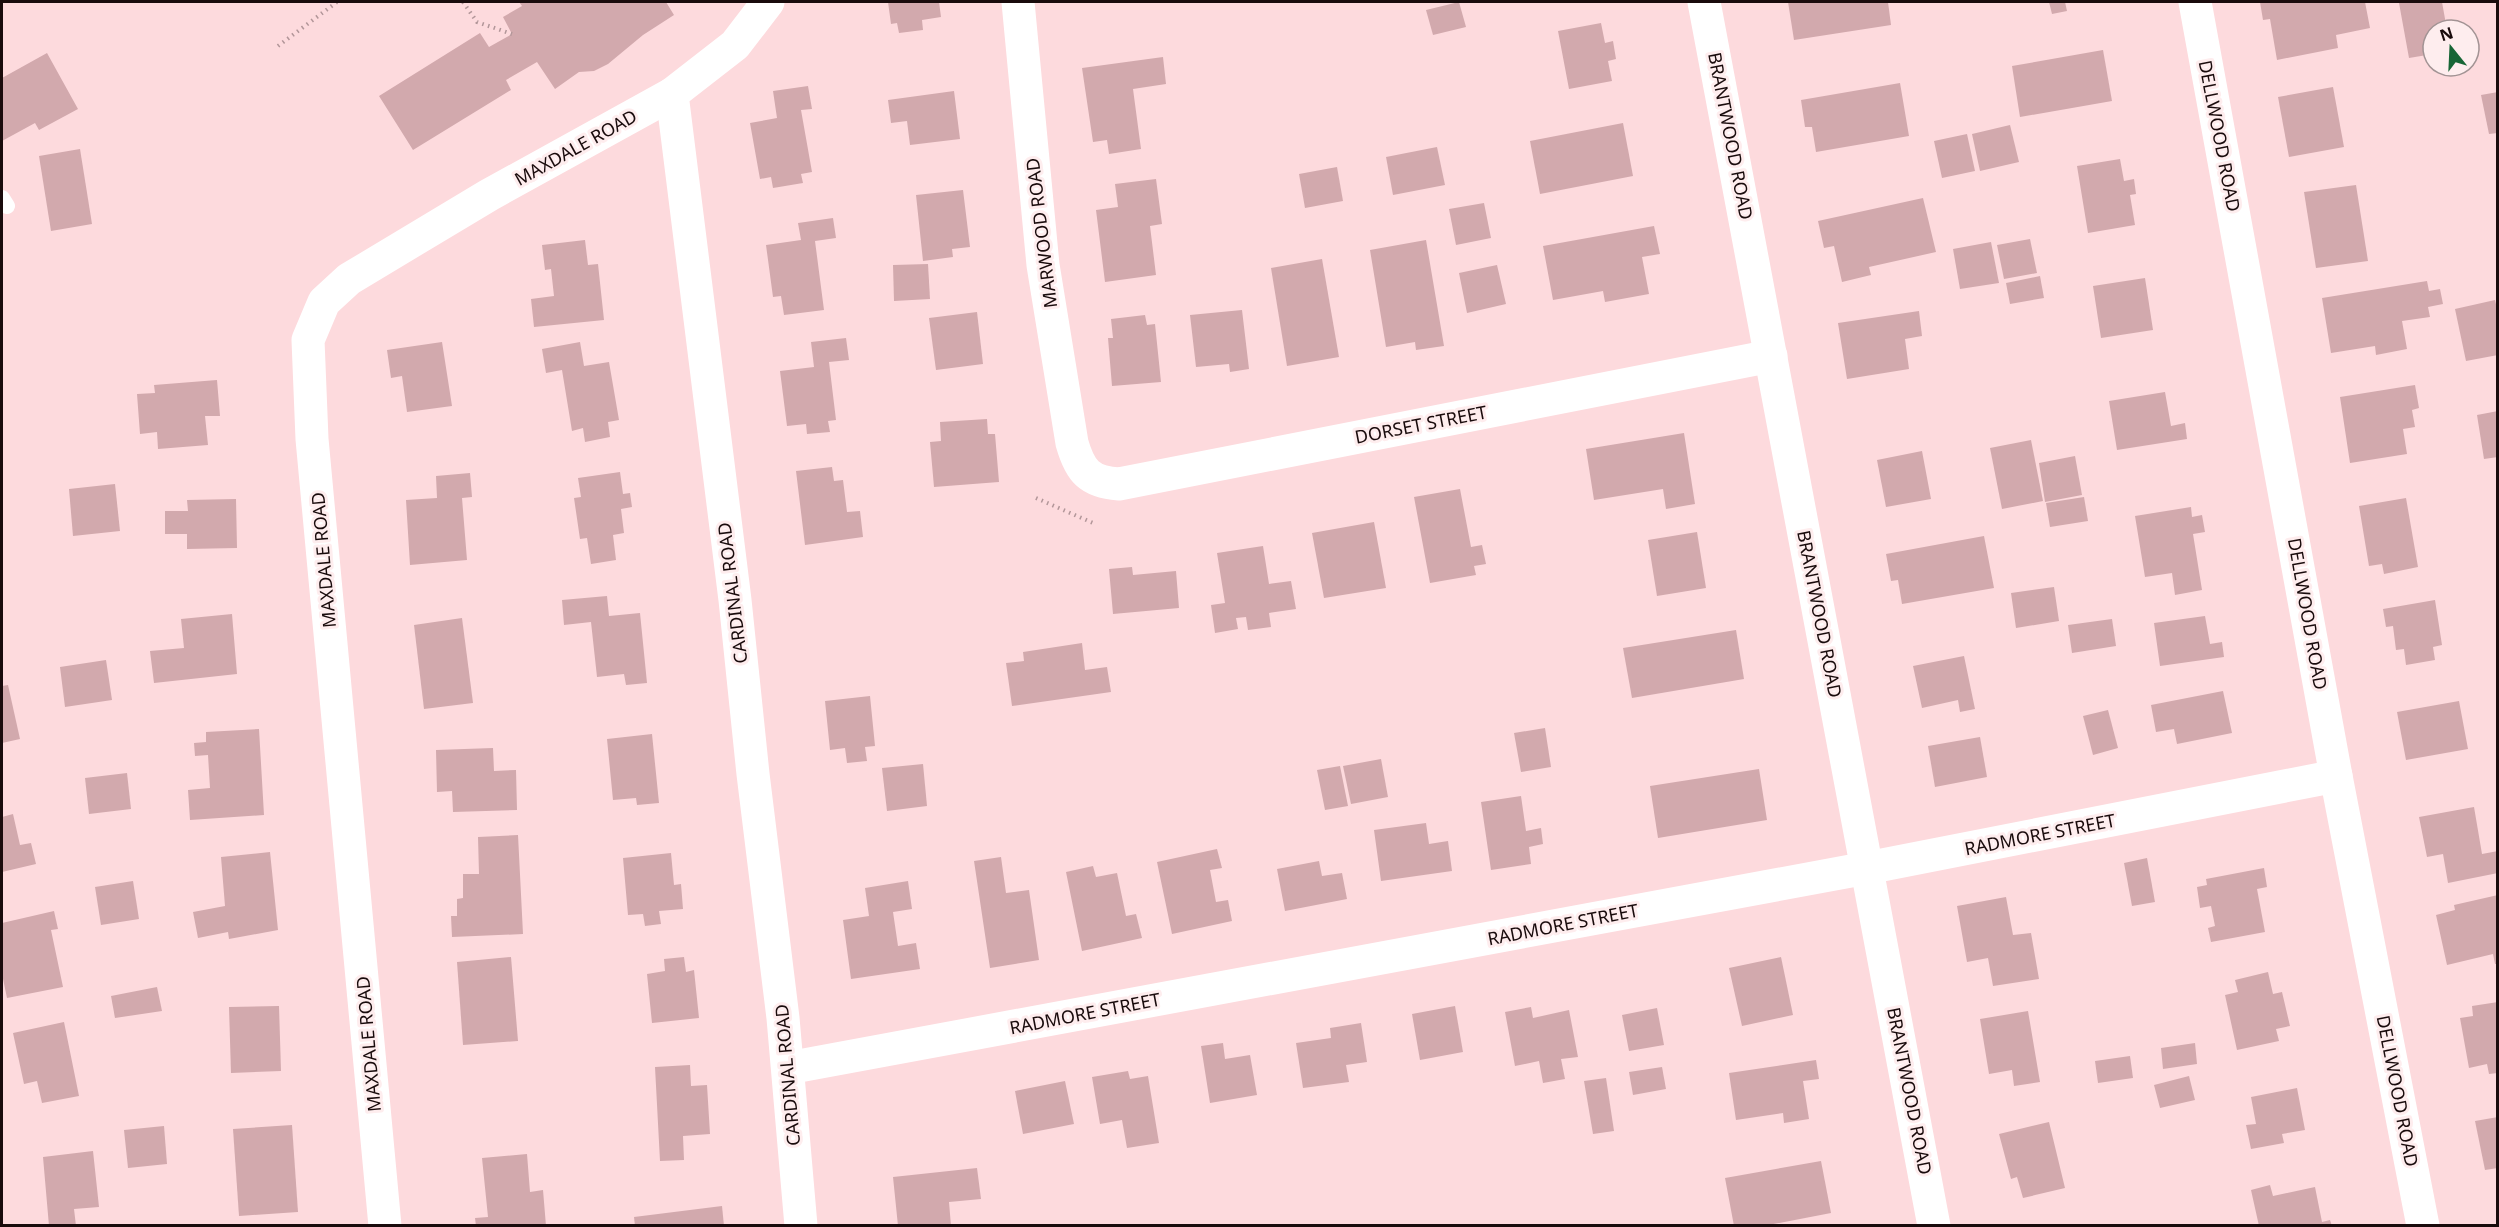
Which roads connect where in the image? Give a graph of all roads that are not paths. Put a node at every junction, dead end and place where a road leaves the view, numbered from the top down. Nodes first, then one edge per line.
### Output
1 (768, 2) edge
2 (1018, 2) edge
3 (1704, 2) edge
4 (2195, 2) edge
5 (672, 94) junction
6 (1771, 356) junction
7 (1078, 462) joint
8 (2336, 776) junction
9 (1867, 868) junction
10 (788, 1068) junction
11 (385, 1226) edge
12 (801, 1226) edge
13 (1934, 1226) edge
14 (2423, 1226) edge

1 - 5 street
2 - 7 street, MARWOOD ROAD
3 - 6 street, BRANTWOOD ROAD
4 - 8 street, DELLWOOD ROAD
5 - 10 street, CARDINAL ROAD
5 - 11 street, MAXDALE ROAD
6 - 7 street, DORSET STREET
6 - 9 street, BRANTWOOD ROAD
8 - 9 street, RADMORE STREET
8 - 14 street, DELLWOOD ROAD
9 - 10 street, RADMORE STREET
9 - 13 street, BRANTWOOD ROAD
10 - 12 street, CARDINAL ROAD

